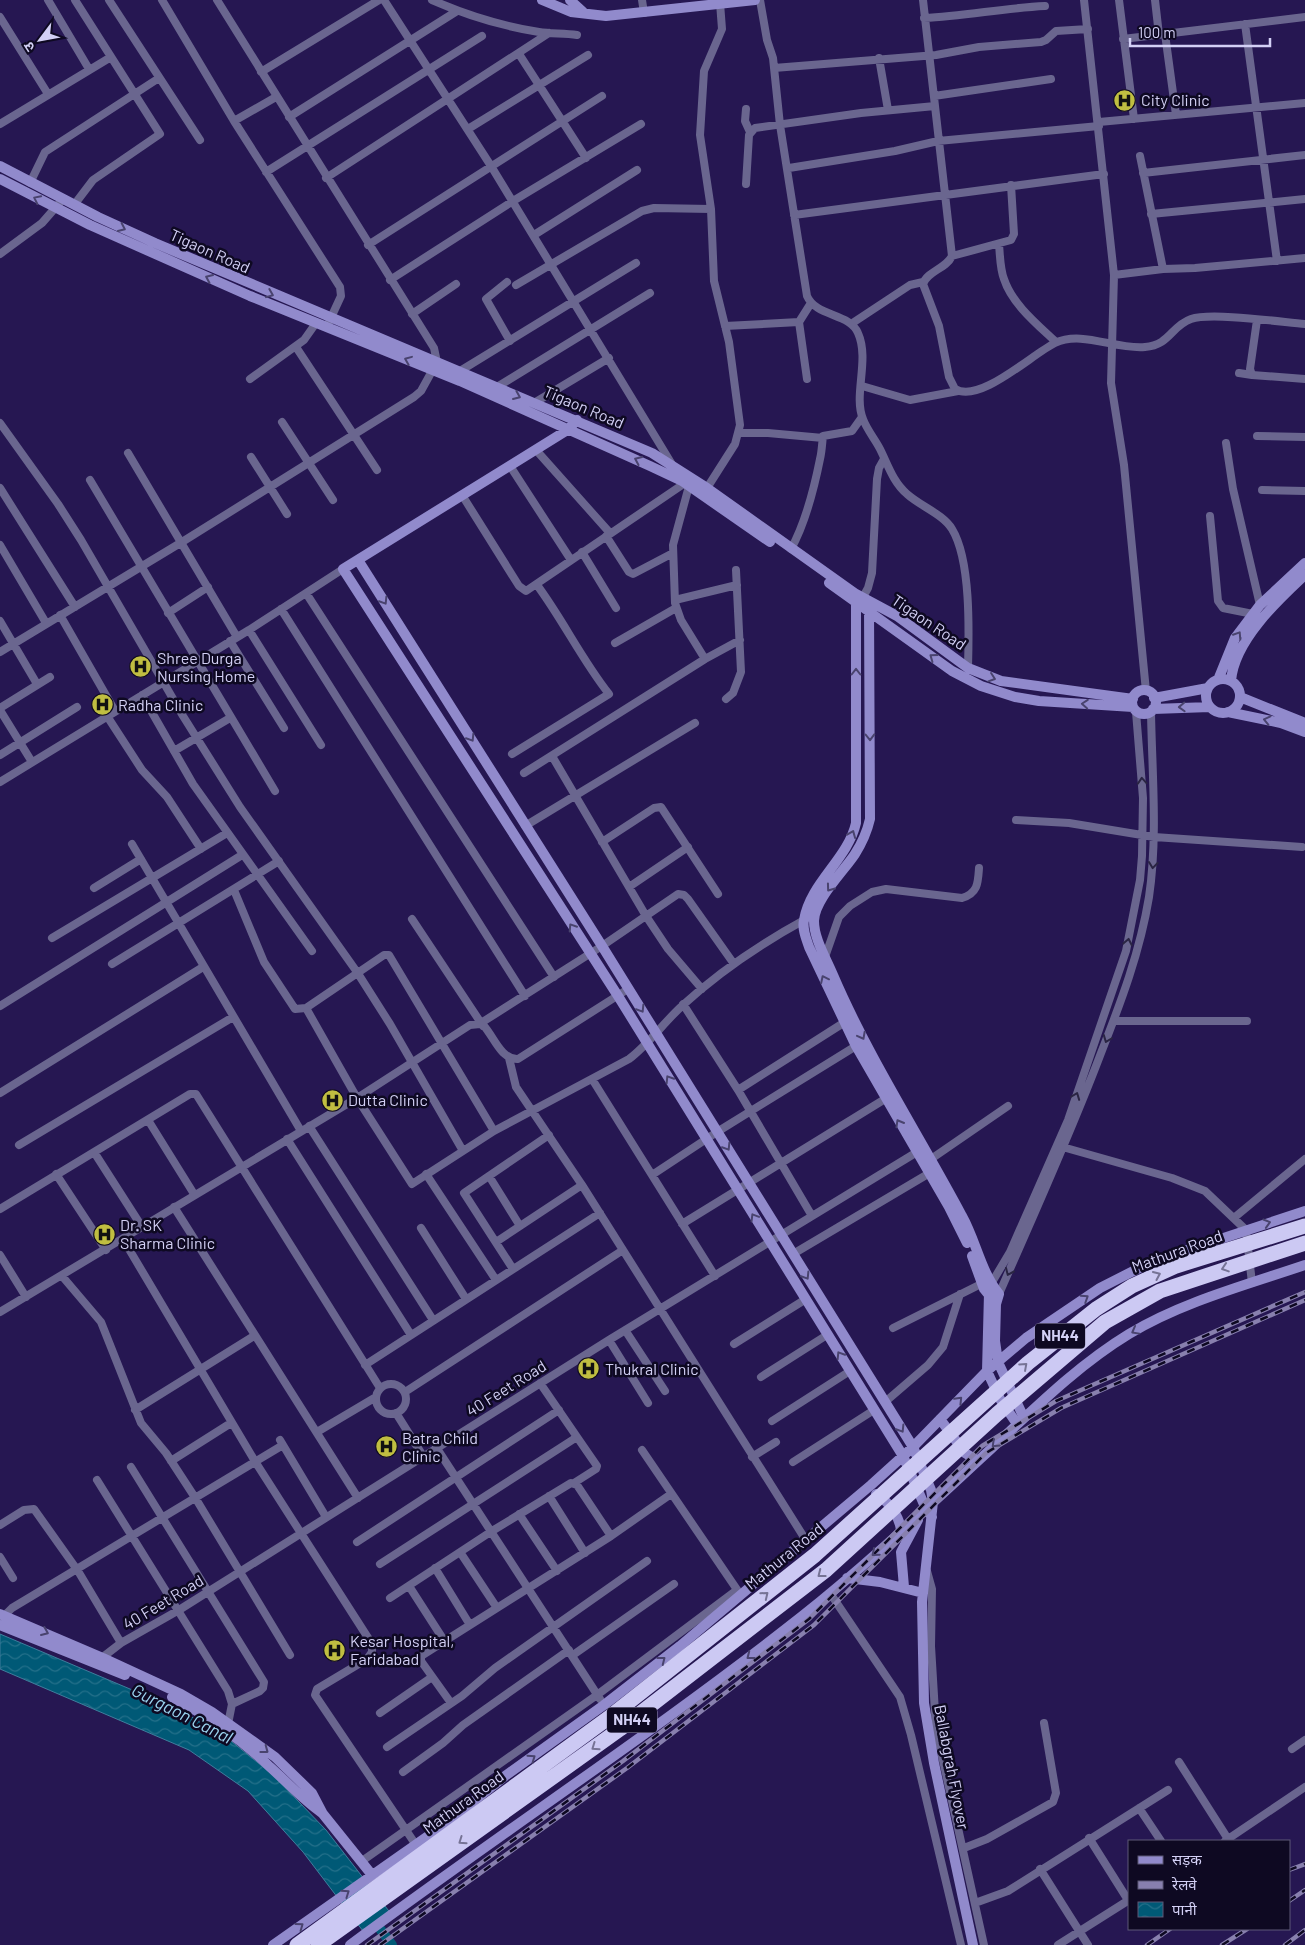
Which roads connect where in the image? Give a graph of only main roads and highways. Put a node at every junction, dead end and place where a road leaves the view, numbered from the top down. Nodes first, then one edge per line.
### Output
1 (1305, 1226) edge
2 (1305, 1242) edge
3 (375, 1884) junction
4 (348, 1916) junction
5 (296, 1945) edge
6 (318, 1945) edge

3 -> 1 highway, Mathura Road / NH44
2 -> 3 highway, Mathura Road / NH44
3 - 4 highway, Mathura Road / NH44
4 - 5 highway, Mathura Road / NH44
4 - 6 highway, Mathura Road / NH44

